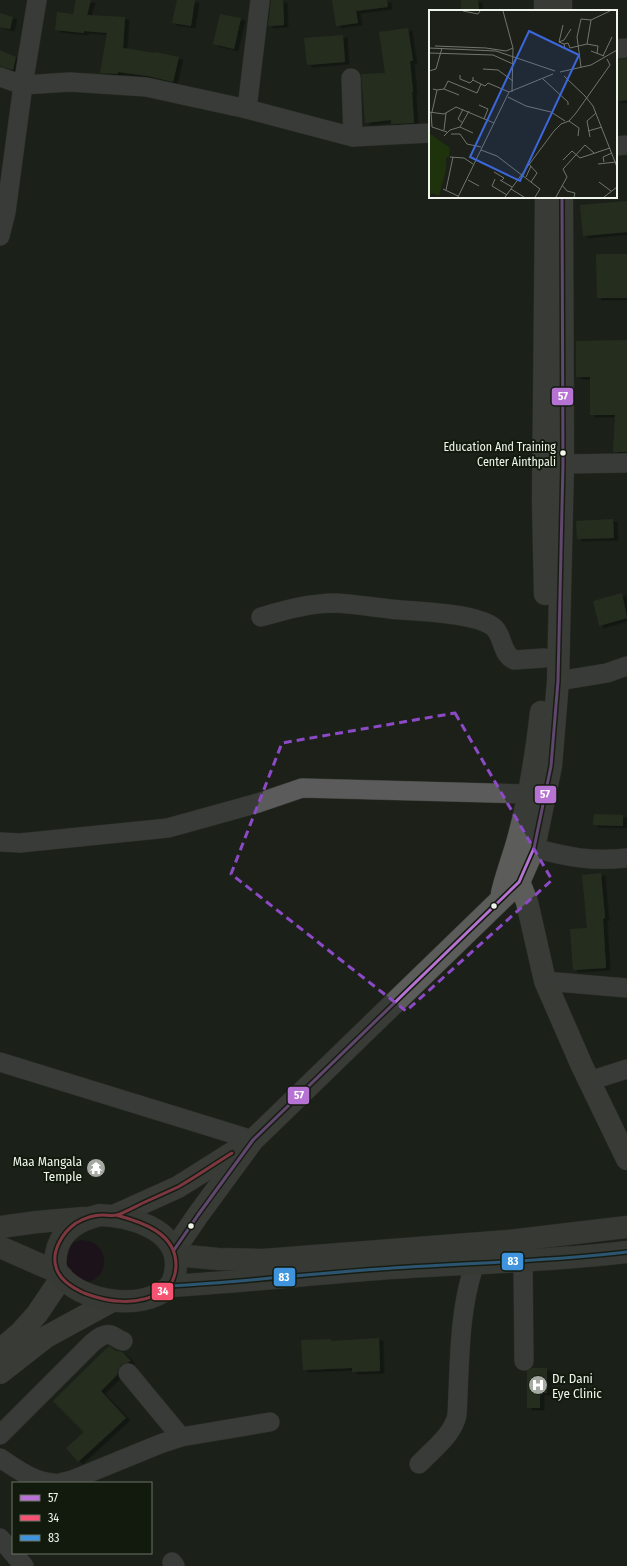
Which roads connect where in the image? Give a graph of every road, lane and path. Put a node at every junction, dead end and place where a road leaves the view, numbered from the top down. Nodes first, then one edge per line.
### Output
1 (37, 0) edge
2 (260, 0) edge
3 (627, 48) edge
4 (617, 49) edge
5 (0, 77) edge
6 (352, 78) dead end
7 (23, 85) junction
8 (247, 109) junction
9 (429, 133) edge
10 (353, 137) junction
11 (627, 145) edge
12 (617, 146) edge
13 (546, 198) edge
14 (562, 198) edge
15 (3, 211) edge
16 (0, 236) edge
17 (553, 462) junction
18 (627, 463) edge
19 (261, 617) dead end
20 (544, 658) junction
21 (627, 666) edge
22 (558, 681) junction
23 (528, 794) junction
24 (0, 842) edge
25 (534, 848) junction
26 (627, 858) edge
27 (510, 862) junction
28 (519, 882) junction
29 (500, 900) junction
30 (545, 980) junction
31 (627, 988) edge
32 (0, 1062) edge
33 (627, 1069) edge
34 (589, 1080) junction
35 (253, 1140) junction
36 (626, 1157) edge
37 (116, 1215) junction
38 (87, 1218) junction
39 (627, 1227) edge
40 (0, 1228) edge
41 (0, 1247) edge
42 (627, 1252) edge
43 (175, 1253) junction
44 (523, 1261) junction
45 (475, 1263) junction
46 (60, 1275) junction
47 (170, 1286) junction
48 (112, 1301) junction
49 (123, 1341) dead end
50 (0, 1350) edge
51 (524, 1361) dead end
52 (0, 1373) edge
53 (128, 1373) dead end
54 (270, 1422) dead end
55 (0, 1434) edge
56 (181, 1438) junction
57 (0, 1458) edge
58 (419, 1464) dead end
59 (42, 1482) edge
60 (64, 1482) edge
61 (0, 1538) edge
62 (12, 1552) edge
63 (14, 1554) edge
64 (24, 1566) edge

1 - 7 street
2 - 8 street
3 - 4 street
5 - 7 street
6 - 10 street
7 - 8 street
7 - 15 street
8 - 10 street
9 - 10 street
11 - 12 street
13 - 17 main road
14 - 17 main road
15 - 16 street
17 - 18 street
17 - 20 main road
17 - 22 main road
19 - 20 street
20 - 23 main road
21 - 22 street
22 - 25 main road
23 - 24 street
23 - 27 main road
25 - 26 street
25 - 28 main road
27 - 28 main road
27 - 29 main road
28 - 29 main road
28 - 30 main road
29 - 35 main road
30 - 31 street
30 - 34 main road
32 - 35 street
33 - 34 street
34 - 36 main road
35 - 37 main road
35 - 43 main road
37 - 38 highway
37 - 43 highway
38 - 40 highway
38 - 46 highway
39 - 43 highway
41 - 46 highway
42 - 44 highway
43 - 47 highway
44 - 45 highway
44 - 51 street
45 - 47 highway
45 - 58 street
46 - 48 highway
46 - 50 main road
47 - 48 highway
48 - 52 main road
49 - 55 street
53 - 56 street
54 - 56 street
56 - 60 street
57 - 59 street
61 - 62 street
63 - 64 street

